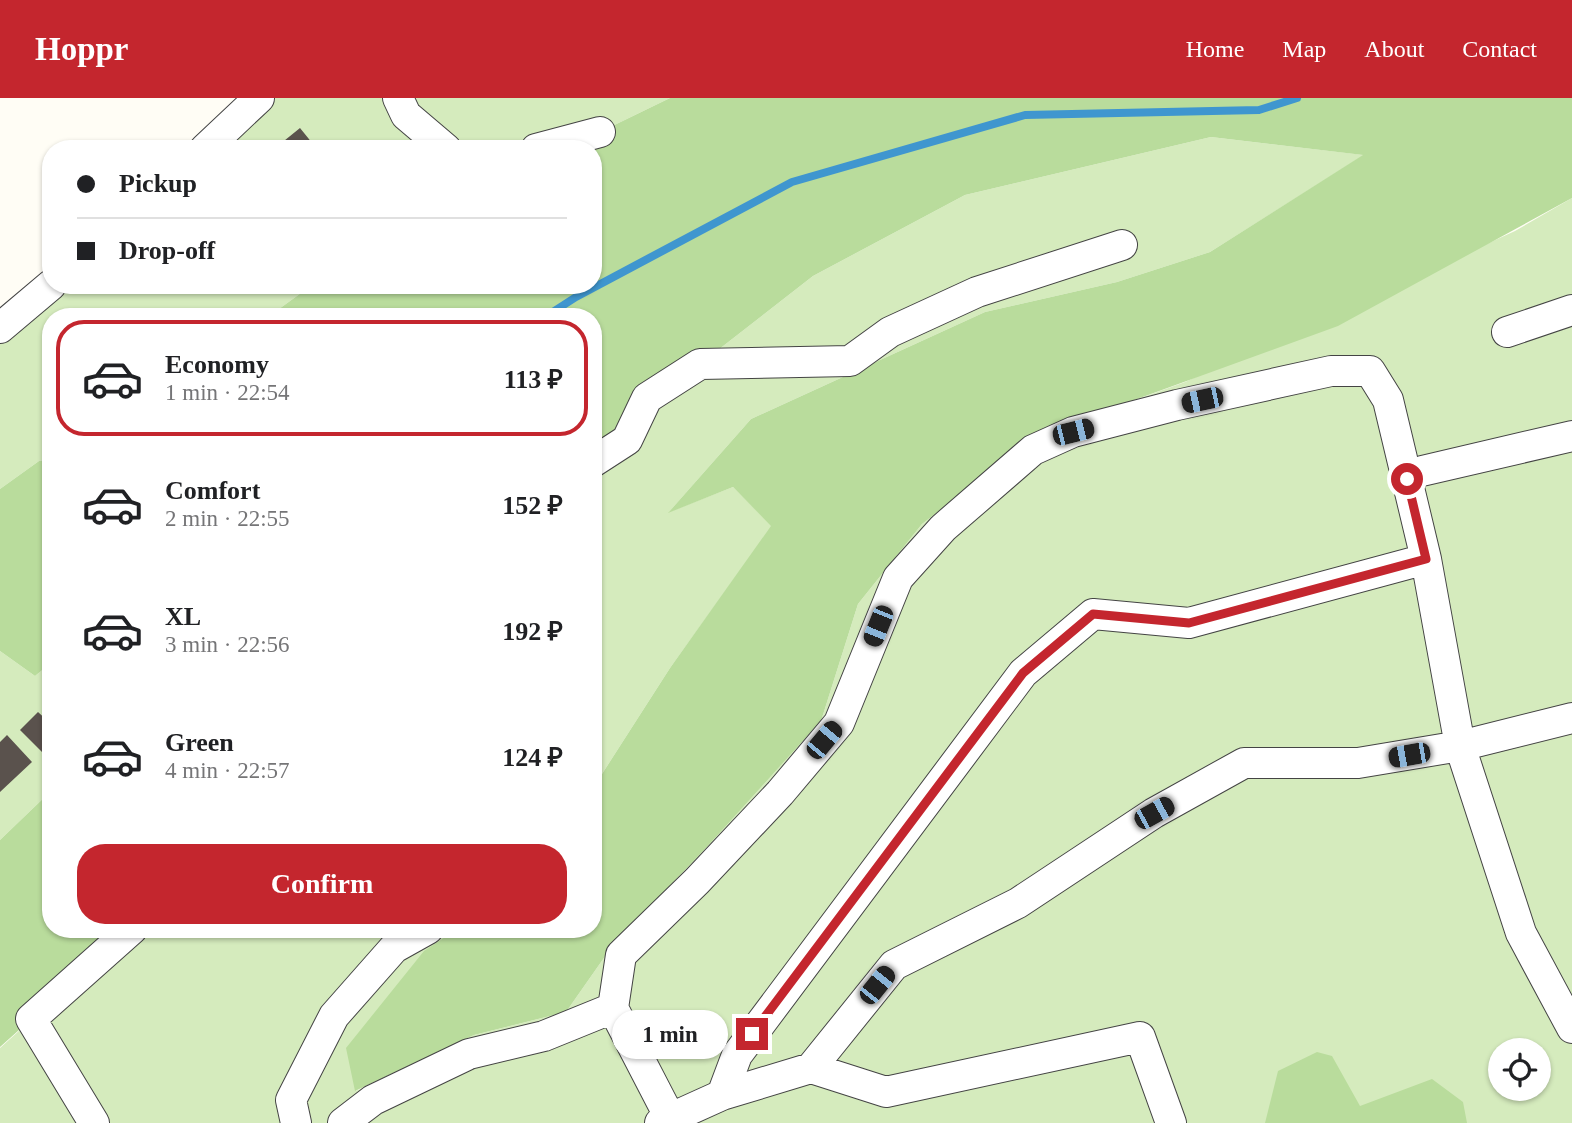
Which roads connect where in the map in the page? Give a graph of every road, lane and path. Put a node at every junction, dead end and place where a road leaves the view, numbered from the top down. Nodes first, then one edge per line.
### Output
1 (259, 98) edge
2 (398, 98) edge
3 (600, 132) dead end
4 (215, 140) edge
5 (435, 140) edge
6 (570, 140) edge
7 (1122, 246) dead end
8 (42, 293) edge
9 (1572, 310) edge
10 (0, 328) edge
11 (1507, 332) dead end
12 (1572, 436) edge
13 (602, 455) edge
14 (1422, 471) dead end
15 (1426, 559) junction
16 (1572, 718) edge
17 (1460, 746) junction
18 (122, 938) edge
19 (412, 938) edge
20 (613, 1008) junction
21 (1572, 1028) edge
22 (811, 1068) junction
23 (722, 1095) junction
24 (665, 1121) edge
25 (94, 1123) edge
26 (296, 1123) edge
27 (344, 1123) edge
28 (1171, 1123) edge

1 - 4 street
2 - 5 street
3 - 6 street
7 - 13 street
8 - 10 street
9 - 11 street
12 - 14 street
15 - 17 street
15 - 20 street
15 - 23 street
16 - 17 street
17 - 21 street
17 - 22 street
18 - 25 street
19 - 26 street
20 - 24 street
20 - 27 street
22 - 23 street
22 - 28 street
23 - 24 street

